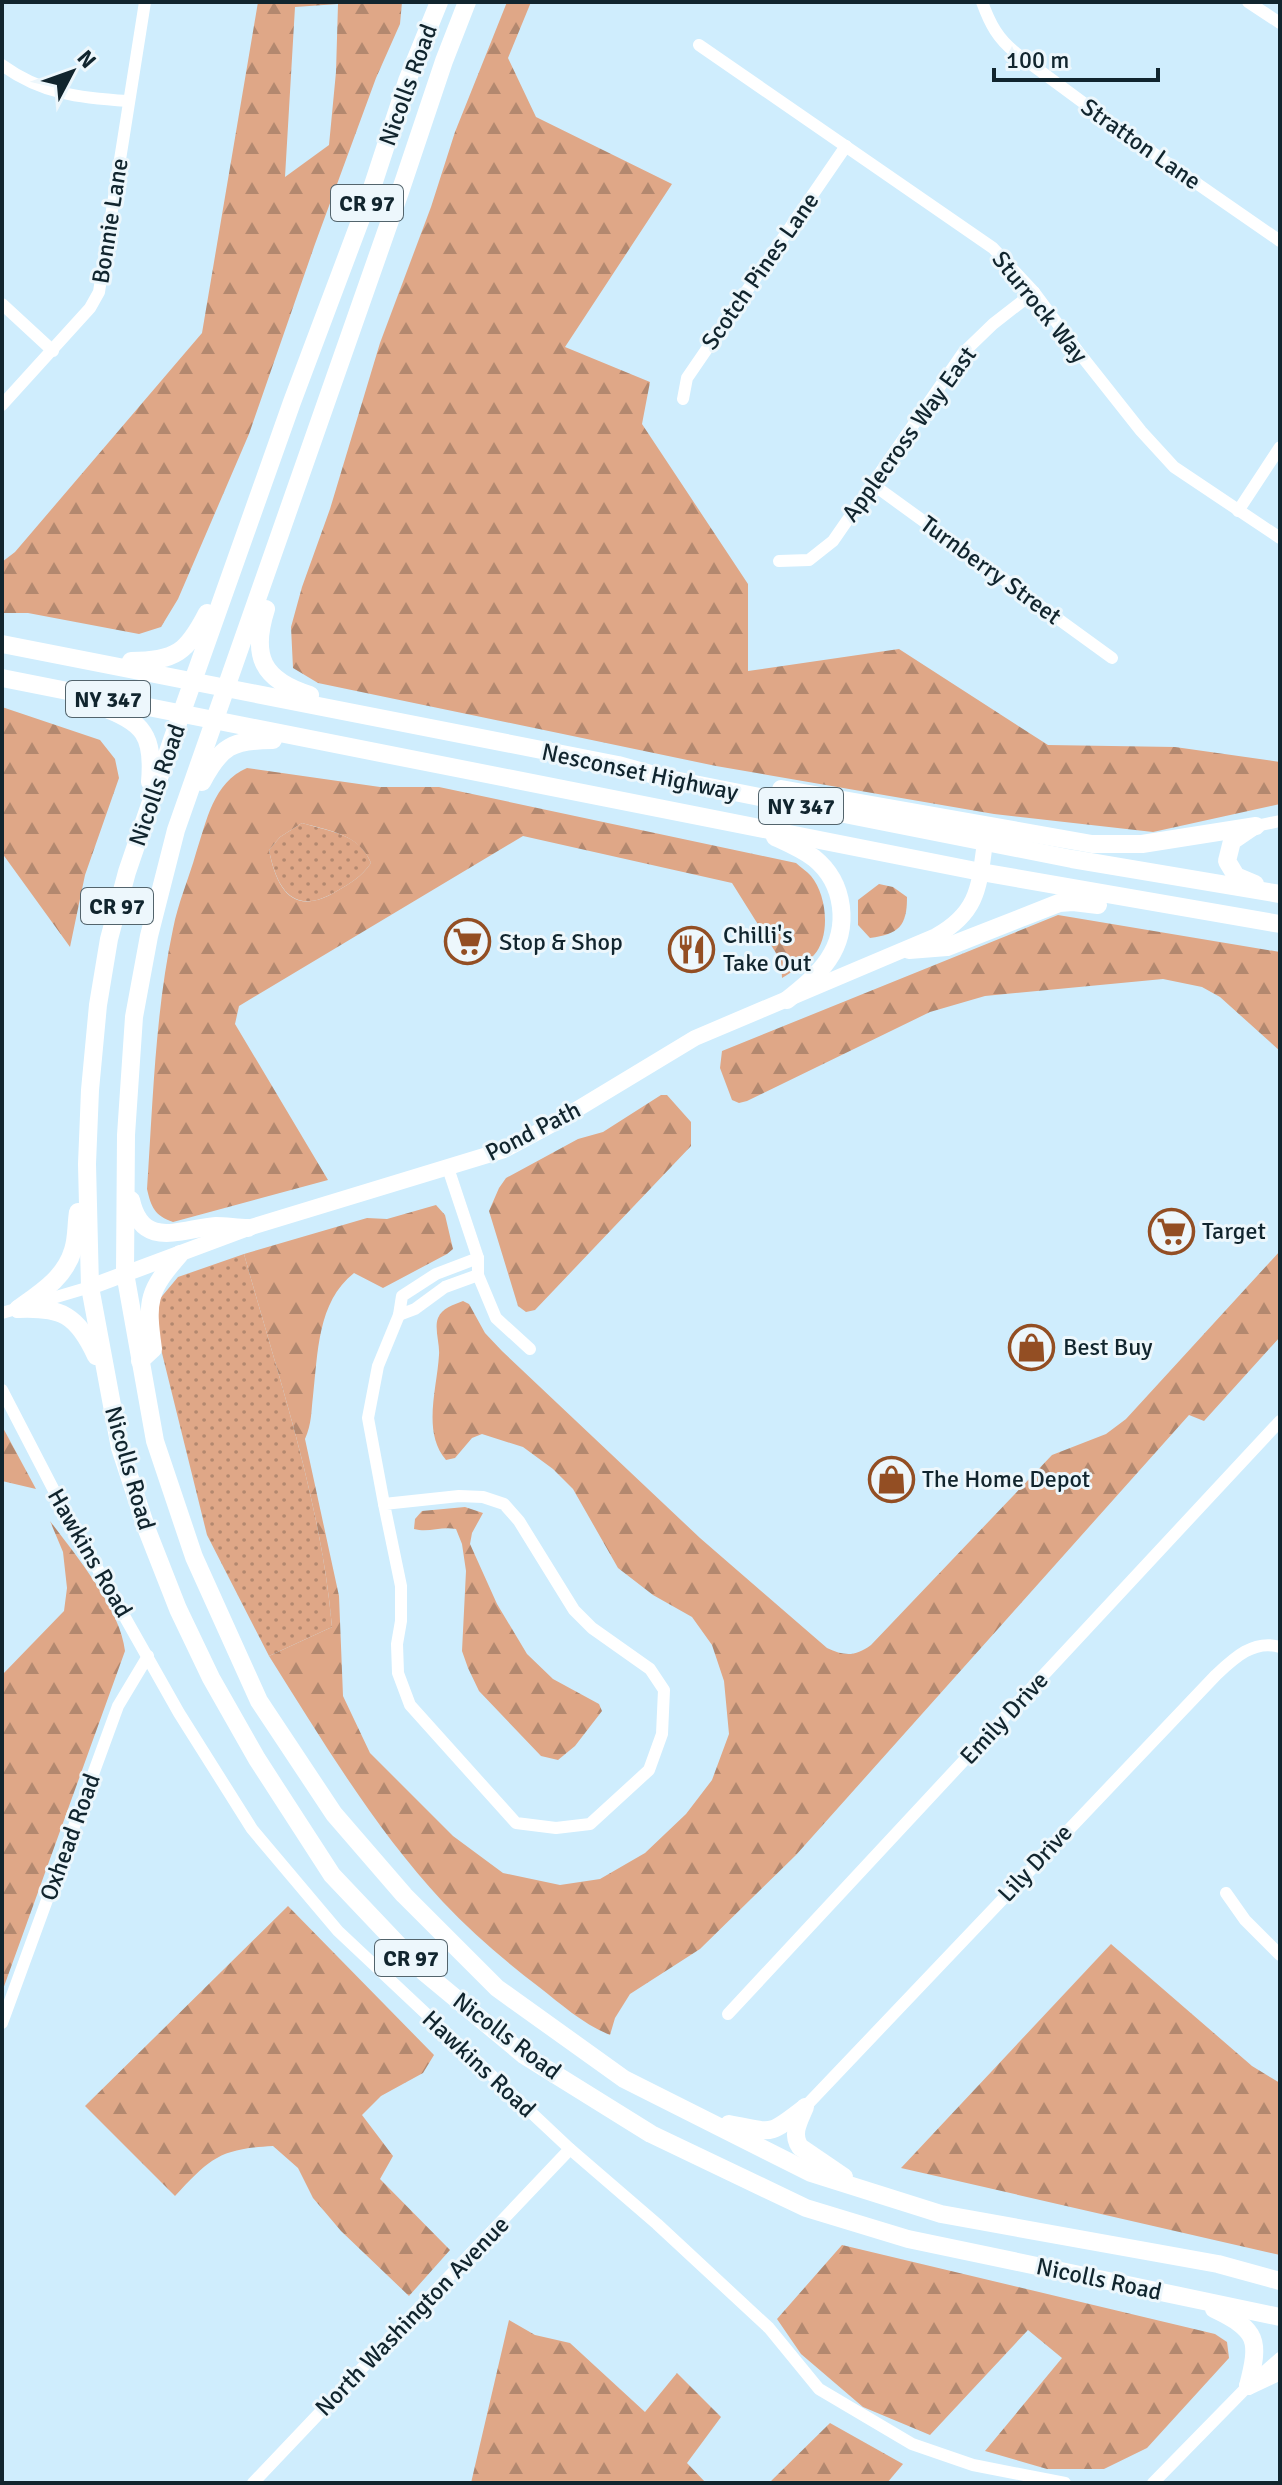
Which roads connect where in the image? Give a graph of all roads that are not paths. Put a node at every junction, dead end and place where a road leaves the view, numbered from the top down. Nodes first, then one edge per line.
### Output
1 (145, 2) edge
2 (439, 2) edge
3 (467, 2) edge
4 (982, 2) edge
5 (1248, 2) edge
6 (1280, 23) edge
7 (699, 45) dead end
8 (2, 65) edge
9 (128, 101) junction
10 (846, 146) junction
11 (1280, 241) edge
12 (1034, 292) junction
13 (2, 304) edge
14 (53, 351) junction
15 (683, 399) dead end
16 (2, 405) edge
17 (1280, 447) edge
18 (871, 483) junction
19 (1238, 511) junction
20 (1280, 538) edge
21 (276, 545) junction
22 (235, 561) junction
23 (779, 561) dead end
24 (2, 644) edge
25 (1112, 658) dead end
26 (93, 662) junction
27 (2, 678) edge
28 (193, 681) junction
29 (34, 684) junction
30 (226, 688) junction
31 (182, 714) junction
32 (215, 721) junction
33 (405, 723) junction
34 (319, 741) junction
35 (618, 765) junction
36 (148, 811) junction
37 (1280, 821) edge
38 (751, 825) junction
39 (1256, 826) junction
40 (176, 830) junction
41 (985, 842) junction
42 (981, 872) junction
43 (1280, 894) edge
44 (1164, 905) junction
45 (1280, 924) edge
46 (909, 950) junction
47 (787, 1000) junction
48 (125, 1163) junction
49 (87, 1164) junction
50 (448, 1168) junction
51 (248, 1228) junction
52 (180, 1254) junction
53 (478, 1258) junction
54 (125, 1273) junction
55 (478, 1275) junction
56 (90, 1287) junction
57 (413, 1289) junction
58 (423, 1303) junction
59 (10, 1311) edge
60 (399, 1315) junction
61 (530, 1349) dead end
62 (140, 1361) junction
63 (107, 1380) junction
64 (2, 1390) edge
65 (1280, 1421) edge
66 (384, 1504) junction
67 (1280, 1647) edge
68 (148, 1656) junction
69 (1226, 1893) dead end
70 (1280, 1955) edge
71 (728, 2014) dead end
72 (2, 2023) edge
73 (805, 2107) junction
74 (705, 2120) junction
75 (570, 2149) junction
76 (859, 2188) junction
77 (1218, 2264) junction
78 (1280, 2272) edge
79 (1280, 2281) edge
80 (1194, 2300) junction
81 (1280, 2317) edge
82 (1280, 2358) edge
83 (1280, 2371) edge
84 (1248, 2386) junction
85 (253, 2483) edge
86 (1065, 2483) edge
87 (1153, 2483) edge

1 - 9 street, Bonnie Lane
2 - 22 highway, Nicolls Road / CR 97
3 - 21 highway, Nicolls Road / CR 97
4 - 11 street, Stratton Lane
5 - 6 street
7 - 10 street, Sturrock Way
8 - 9 street
9 - 14 street, Bonnie Lane
10 - 12 street, Sturrock Way
10 - 15 street, Scotch Pines Lane
12 - 18 street, Applecross Way East
12 - 19 street, Sturrock Way
13 - 14 street
14 - 16 street, Bonnie Lane
17 - 19 street
18 - 23 street, Applecross Way East
18 - 25 street, Turnberry Street
19 - 20 street, Sturrock Way
21 - 30 highway, Nicolls Road / CR 97
21 - 33 highway
22 - 26 highway
22 - 28 highway, Nicolls Road / CR 97
24 - 26 highway, Nesconset Highway / NY 347
26 - 28 highway, Nesconset Highway / NY 347
27 - 29 highway, Nesconset Highway / NY 347
28 - 30 highway, Nesconset Highway / NY 347
28 - 31 highway, Nicolls Road / CR 97
29 - 31 highway, Nesconset Highway / NY 347
29 - 36 highway
30 - 32 highway, Nicolls Road / CR 97
30 - 33 highway, Nesconset Highway / NY 347
31 - 32 highway, Nesconset Highway / NY 347
31 - 36 highway, Nicolls Road / CR 97
32 - 34 highway, Nesconset Highway / NY 347
32 - 40 highway, Nicolls Road / CR 97
33 - 35 highway, Nesconset Highway / NY 347
34 - 38 highway, Nesconset Highway / NY 347
34 - 40 highway
35 - 39 highway
35 - 41 highway, Nesconset Highway / NY 347
36 - 49 highway, Nicolls Road / CR 97
37 - 39 street
38 - 42 highway, Nesconset Highway / NY 347
38 - 47 highway
39 - 43 highway
40 - 48 highway, Nicolls Road / CR 97
41 - 42 main road, Pond Path
41 - 43 highway, Nesconset Highway / NY 347
42 - 44 highway, Nesconset Highway / NY 347
42 - 46 main road, Pond Path
44 - 45 highway, Nesconset Highway / NY 347
44 - 46 highway
46 - 47 main road, Pond Path
47 - 50 main road, Pond Path
48 - 51 highway
48 - 54 highway, Nicolls Road / CR 97
49 - 56 highway, Nicolls Road / CR 97
49 - 59 highway
50 - 51 main road, Pond Path
50 - 53 street
51 - 52 main road, Pond Path
52 - 54 main road, Pond Path
52 - 62 highway
53 - 55 street
53 - 57 street
54 - 56 main road, Pond Path
54 - 62 highway, Nicolls Road / CR 97
55 - 58 street
55 - 61 street
56 - 59 street, Pond Path
56 - 63 highway, Nicolls Road / CR 97
57 - 58 street
57 - 60 street
58 - 60 street
59 - 63 highway
60 - 66 street
62 - 74 highway, Nicolls Road / CR 97
63 - 80 highway, Nicolls Road / CR 97
64 - 68 street, Hawkins Road
65 - 71 street, Emily Drive
66 - 66 street
67 - 73 street, Lily Drive
68 - 72 street, Oxhead Road
68 - 75 street, Hawkins Road
69 - 70 street
73 - 74 highway
73 - 76 highway
74 - 76 highway, Nicolls Road / CR 97
75 - 85 street, North Washington Avenue
75 - 86 street, Hawkins Road
76 - 77 highway, Nicolls Road / CR 97
77 - 78 highway
77 - 79 highway, Nicolls Road / CR 97
80 - 81 highway, Nicolls Road / CR 97
80 - 84 highway
82 - 84 street
83 - 84 highway
84 - 87 street

